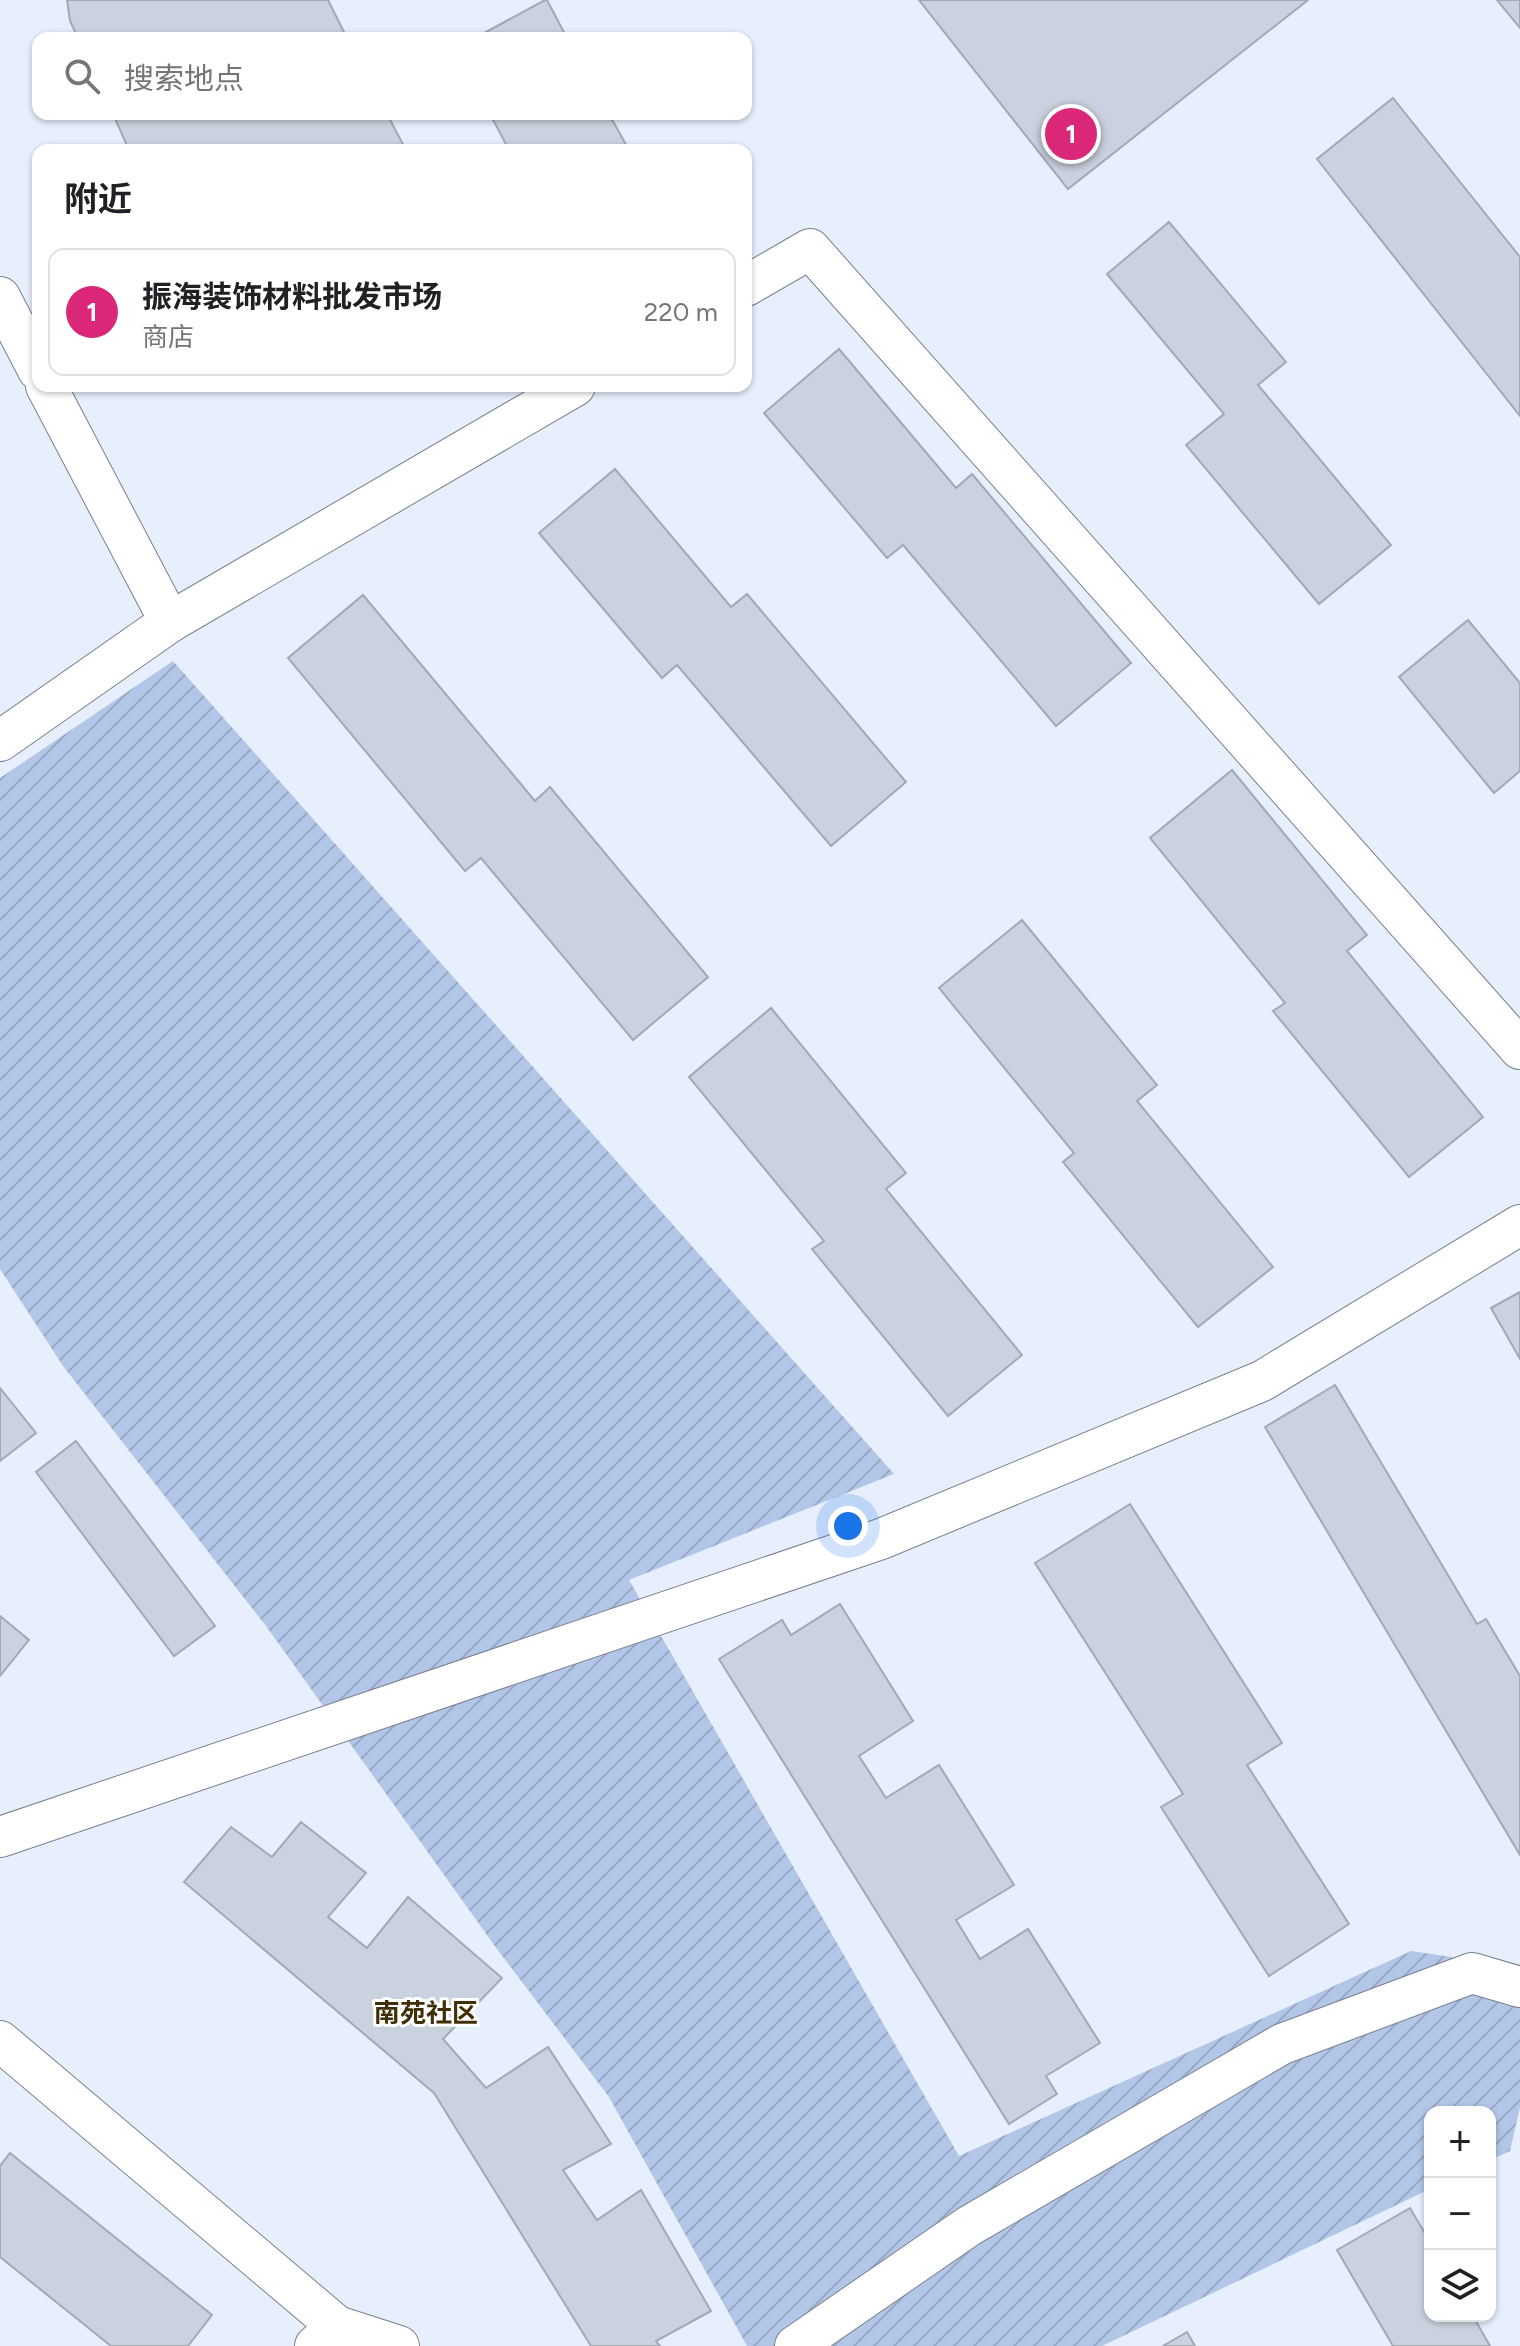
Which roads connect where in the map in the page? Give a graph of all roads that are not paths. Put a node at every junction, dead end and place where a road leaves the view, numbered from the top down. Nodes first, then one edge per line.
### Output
1 (752, 283) edge
2 (0, 297) edge
3 (32, 358) edge
4 (49, 392) edge
5 (565, 392) edge
6 (170, 622) junction
7 (0, 741) edge
8 (1520, 1049) edge
9 (1520, 1225) edge
10 (0, 1837) edge
11 (1520, 1987) edge
12 (0, 2041) edge
13 (326, 2336) edge
14 (399, 2346) edge
15 (795, 2346) edge

1 - 8 street
2 - 3 street
4 - 6 street
5 - 6 street
6 - 7 street
9 - 10 street
11 - 15 street
12 - 13 street
13 - 14 street

